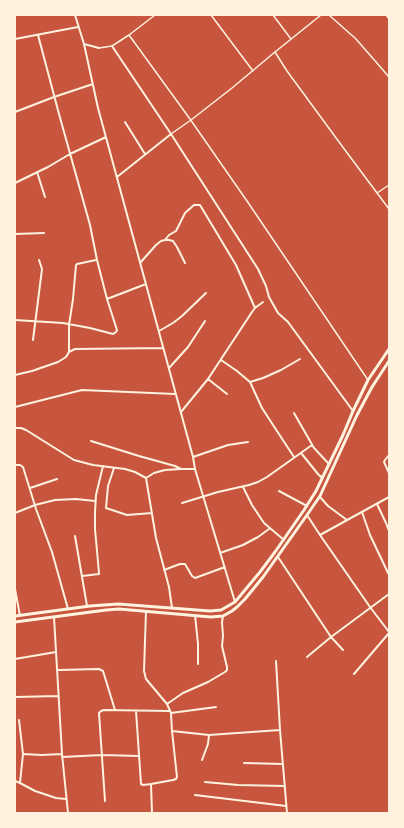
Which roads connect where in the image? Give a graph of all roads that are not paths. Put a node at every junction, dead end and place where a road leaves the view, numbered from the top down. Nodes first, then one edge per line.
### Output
1 (75, 15) edge
2 (155, 15) edge
3 (211, 15) edge
4 (273, 15) edge
5 (321, 15) edge
6 (329, 15) edge
7 (386, 15) edge
8 (389, 19) edge
9 (78, 27) junction
10 (38, 35) junction
11 (129, 35) junction
12 (15, 39) edge
13 (291, 39) junction
14 (84, 44) junction
15 (112, 46) junction
16 (99, 48) joint
17 (275, 52) junction
18 (253, 71) junction
19 (389, 77) edge
20 (93, 84) junction
21 (54, 97) junction
22 (15, 112) edge
23 (191, 120) junction
24 (124, 122) dead end
25 (171, 134) junction
26 (106, 137) junction
27 (70, 154) junction
28 (145, 154) junction
29 (37, 172) junction
30 (117, 177) junction
31 (15, 183) edge
32 (389, 184) edge
33 (377, 193) junction
34 (45, 197) dead end
35 (389, 209) edge
36 (44, 233) dead end
37 (15, 234) edge
38 (165, 240) junction
39 (39, 260) dead end
40 (97, 260) junction
41 (140, 263) junction
42 (185, 263) dead end
43 (146, 284) junction
44 (206, 293) dead end
45 (107, 299) junction
46 (263, 302) dead end
47 (255, 308) junction
48 (15, 320) edge
49 (35, 321) junction
50 (205, 321) dead end
51 (69, 324) junction
52 (159, 331) junction
53 (33, 340) dead end
54 (164, 348) junction
55 (389, 349) edge
56 (69, 352) junction
57 (300, 359) dead end
58 (220, 360) junction
59 (389, 361) edge
60 (169, 368) junction
61 (15, 375) edge
62 (208, 379) junction
63 (368, 380) junction
64 (250, 382) junction
65 (176, 394) junction
66 (227, 394) dead end
67 (15, 407) edge
68 (352, 410) junction
69 (181, 412) junction
70 (294, 413) dead end
71 (15, 428) edge
72 (91, 441) dead end
73 (248, 442) dead end
74 (312, 445) junction
75 (300, 453) junction
76 (389, 455) edge
77 (193, 456) junction
78 (294, 457) junction
79 (329, 464) junction
80 (15, 465) edge
81 (103, 466) junction
82 (114, 468) junction
83 (181, 469) junction
84 (195, 469) junction
85 (389, 474) edge
86 (324, 475) junction
87 (146, 478) junction
88 (57, 480) dead end
89 (243, 487) junction
90 (30, 488) junction
91 (279, 491) dead end
92 (320, 496) junction
93 (204, 497) junction
94 (389, 497) edge
95 (96, 501) junction
96 (182, 503) dead end
97 (377, 504) junction
98 (35, 506) junction
99 (307, 506) junction
100 (362, 512) junction
101 (15, 513) edge
102 (152, 513) junction
103 (308, 515) junction
104 (347, 520) junction
105 (269, 528) junction
106 (389, 531) edge
107 (320, 535) junction
108 (75, 536) dead end
109 (284, 540) junction
110 (220, 554) junction
111 (278, 557) junction
112 (224, 567) junction
113 (164, 570) junction
114 (389, 575) edge
115 (82, 576) junction
116 (15, 590) edge
117 (389, 594) edge
118 (235, 602) junction
119 (87, 606) junction
120 (370, 607) junction
121 (172, 608) junction
122 (68, 609) junction
123 (146, 611) junction
124 (15, 616) edge
125 (20, 616) junction
126 (195, 616) junction
127 (223, 616) junction
128 (54, 617) junction
129 (15, 622) edge
130 (389, 632) edge
131 (331, 637) junction
132 (343, 650) dead end
133 (56, 652) junction
134 (307, 657) dead end
135 (15, 659) edge
136 (276, 661) dead end
137 (198, 664) dead end
138 (57, 670) junction
139 (354, 674) dead end
140 (58, 696) junction
141 (15, 697) edge
142 (167, 704) junction
143 (216, 707) dead end
144 (115, 710) junction
145 (136, 711) junction
146 (171, 712) junction
147 (19, 720) dead end
148 (280, 730) junction
149 (172, 731) junction
150 (209, 735) junction
151 (23, 754) junction
152 (102, 755) junction
153 (62, 756) junction
154 (139, 756) junction
155 (202, 760) dead end
156 (244, 763) dead end
157 (283, 764) junction
158 (15, 781) edge
159 (204, 782) dead end
160 (20, 783) junction
161 (151, 784) junction
162 (285, 786) junction
163 (195, 795) dead end
164 (66, 800) junction
165 (105, 802) dead end
166 (286, 806) junction
167 (68, 813) edge
168 (152, 813) edge
169 (287, 813) edge

1 - 9 street
2 - 11 street
3 - 18 street
4 - 13 street
5 - 13 street
6 - 19 street
7 - 8 street
9 - 10 street
9 - 14 street
10 - 12 street
10 - 21 street
11 - 15 street
11 - 23 street
13 - 17 street
14 - 16 street
14 - 20 street
15 - 16 street
15 - 25 street
17 - 18 street
17 - 33 street
18 - 23 street
20 - 21 street
20 - 26 street
21 - 22 street
21 - 27 street
23 - 25 street
23 - 63 street
24 - 28 street
25 - 28 street
25 - 68 street
26 - 27 street
26 - 30 street
27 - 29 street
27 - 40 street
28 - 30 street
29 - 31 street
29 - 34 street
30 - 41 street
32 - 33 street
33 - 35 street
36 - 37 street
38 - 41 street
38 - 42 street
38 - 47 street
39 - 49 street
40 - 45 street
40 - 51 street
41 - 43 street
43 - 45 street
43 - 52 street
44 - 52 street
45 - 51 street
46 - 47 street
47 - 58 street
48 - 49 street
49 - 51 street
49 - 53 street
50 - 60 street
51 - 56 street
52 - 54 street
54 - 56 street
54 - 60 street
55 - 63 main road
56 - 61 street
57 - 64 street
58 - 62 street
58 - 64 street
59 - 92 main road
60 - 65 street
62 - 66 street
62 - 69 street
63 - 68 main road
64 - 78 street
65 - 67 street
65 - 69 street
68 - 79 main road
69 - 77 street
70 - 74 street
71 - 81 street
72 - 83 street
73 - 77 street
74 - 75 street
74 - 79 street
75 - 78 street
75 - 86 street
76 - 85 street
77 - 84 street
78 - 89 street
79 - 86 main road
80 - 90 street
81 - 82 street
81 - 95 street
82 - 87 street
82 - 102 street
83 - 84 street
83 - 87 street
84 - 93 street
86 - 99 main road
87 - 102 street
88 - 90 street
89 - 93 street
89 - 105 street
90 - 98 street
91 - 99 street
92 - 103 main road
92 - 104 street
93 - 96 street
93 - 110 street
94 - 97 street
95 - 98 street
95 - 115 street
97 - 100 street
97 - 106 street
98 - 101 street
98 - 122 street
99 - 109 main road
100 - 104 street
100 - 114 street
102 - 113 street
103 - 107 street
103 - 111 main road
104 - 107 street
105 - 109 street
105 - 110 street
107 - 120 street
108 - 115 street
109 - 118 main road
110 - 112 street
111 - 127 main road
111 - 131 street
112 - 113 street
112 - 118 street
113 - 121 street
115 - 119 street
116 - 125 street
117 - 120 street
118 - 121 main road
119 - 121 main road
119 - 122 main road
120 - 130 street
120 - 131 street
122 - 125 main road
123 - 126 main road
123 - 128 main road
123 - 142 street
124 - 125 main road
126 - 127 main road
126 - 137 street
127 - 142 street
128 - 129 main road
128 - 133 street
130 - 139 street
131 - 132 street
131 - 134 street
133 - 135 street
133 - 138 street
136 - 148 street
138 - 140 street
138 - 144 street
140 - 141 street
140 - 153 street
142 - 146 street
143 - 146 street
144 - 145 street
144 - 152 street
145 - 146 street
145 - 154 street
146 - 149 street
147 - 151 street
148 - 150 street
148 - 157 street
149 - 150 street
149 - 161 street
150 - 155 street
151 - 153 street
151 - 160 street
152 - 153 street
152 - 154 street
152 - 165 street
153 - 164 street
154 - 161 street
156 - 157 street
157 - 162 street
158 - 160 street
159 - 162 street
160 - 164 street
161 - 168 street
162 - 166 street
163 - 166 street
164 - 167 street
166 - 169 street

